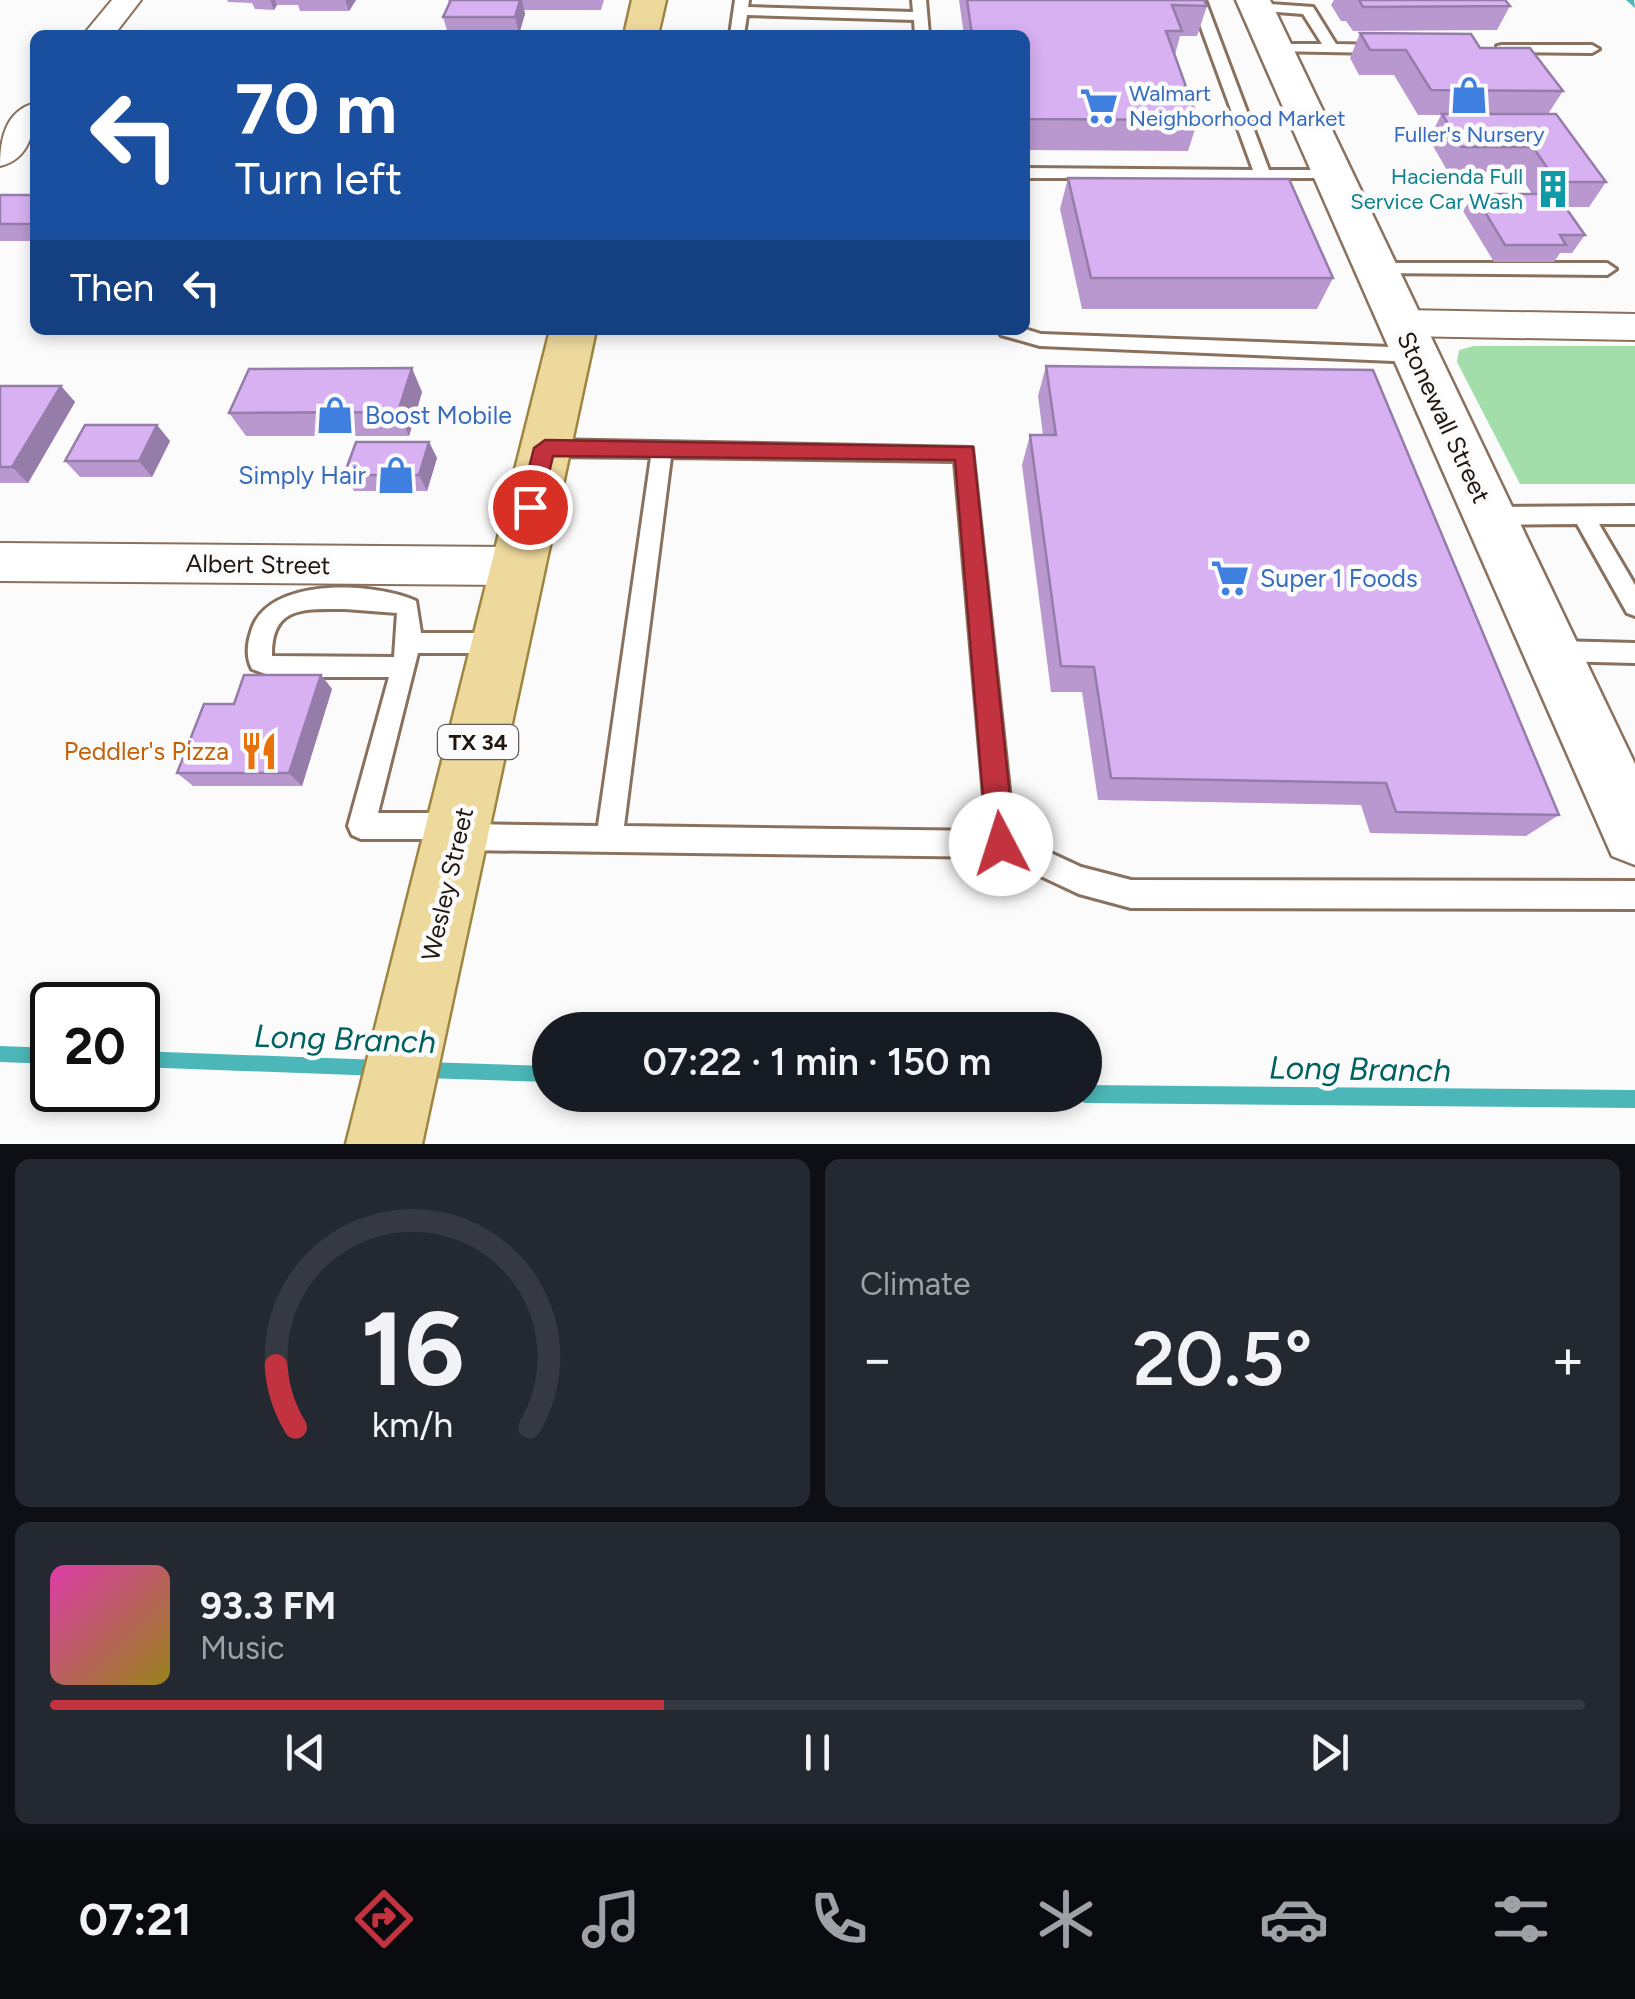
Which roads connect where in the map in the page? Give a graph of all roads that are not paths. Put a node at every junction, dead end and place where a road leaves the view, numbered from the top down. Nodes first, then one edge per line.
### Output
1 (127, 0) edge
2 (649, 0) edge
3 (919, 0) edge
4 (1198, 0) edge
5 (741, 6) edge
6 (921, 16) junction
7 (1261, 18) edge
8 (102, 30) edge
9 (643, 30) edge
10 (922, 30) edge
11 (1331, 48) junction
12 (1405, 49) edge
13 (1480, 49) edge
14 (1592, 49) dead end
15 (30, 119) edge
16 (0, 156) edge
17 (1030, 173) edge
18 (0, 175) edge
19 (30, 175) edge
20 (1263, 175) junction
21 (1333, 176) junction
22 (1376, 269) junction
23 (1607, 269) dead end
24 (1635, 327) edge
25 (572, 335) edge
26 (1024, 335) edge
27 (1409, 339) junction
28 (545, 448) junction
29 (662, 449) junction
30 (1635, 514) edge
31 (1582, 515) junction
32 (1490, 516) junction
33 (0, 562) edge
34 (516, 566) junction
35 (356, 582) junction
36 (1635, 606) edge
37 (498, 643) junction
38 (1552, 651) junction
39 (1635, 653) edge
40 (406, 655) junction
41 (459, 831) junction
42 (1635, 834) edge
43 (610, 839) junction
44 (1001, 844) junction
45 (1635, 895) edge
46 (384, 1144) edge

1 - 8 street
2 - 9 main road
3 - 6 lane
4 - 20 lane
5 - 6 lane
6 - 10 lane
7 - 11 lane
7 - 11 lane
7 - 21 street, Stonewall Street
11 - 12 lane
13 - 14 lane
15 - 16 street
17 - 20 lane
18 - 19 street
20 - 21 lane
21 - 22 street, Stonewall Street
22 - 23 lane
22 - 27 street, Stonewall Street
24 - 27 street
25 - 28 main road, Wesley Street / TX 34
26 - 27 lane
27 - 32 street, Stonewall Street
28 - 29 lane
28 - 34 main road, Wesley Street / TX 34
29 - 43 lane
29 - 44 lane
30 - 31 lane
31 - 32 lane
31 - 36 lane
32 - 38 street, Stonewall Street
33 - 35 street, Albert Street
34 - 35 street, Albert Street
34 - 37 main road, Wesley Street / TX 34
35 - 40 lane
35 - 40 lane
37 - 40 lane
37 - 41 main road, Wesley Street / TX 34
38 - 39 lane
38 - 42 street, Stonewall Street
40 - 41 lane
41 - 43 lane
41 - 46 main road, Wesley Street / TX 34
43 - 44 lane
44 - 45 lane

